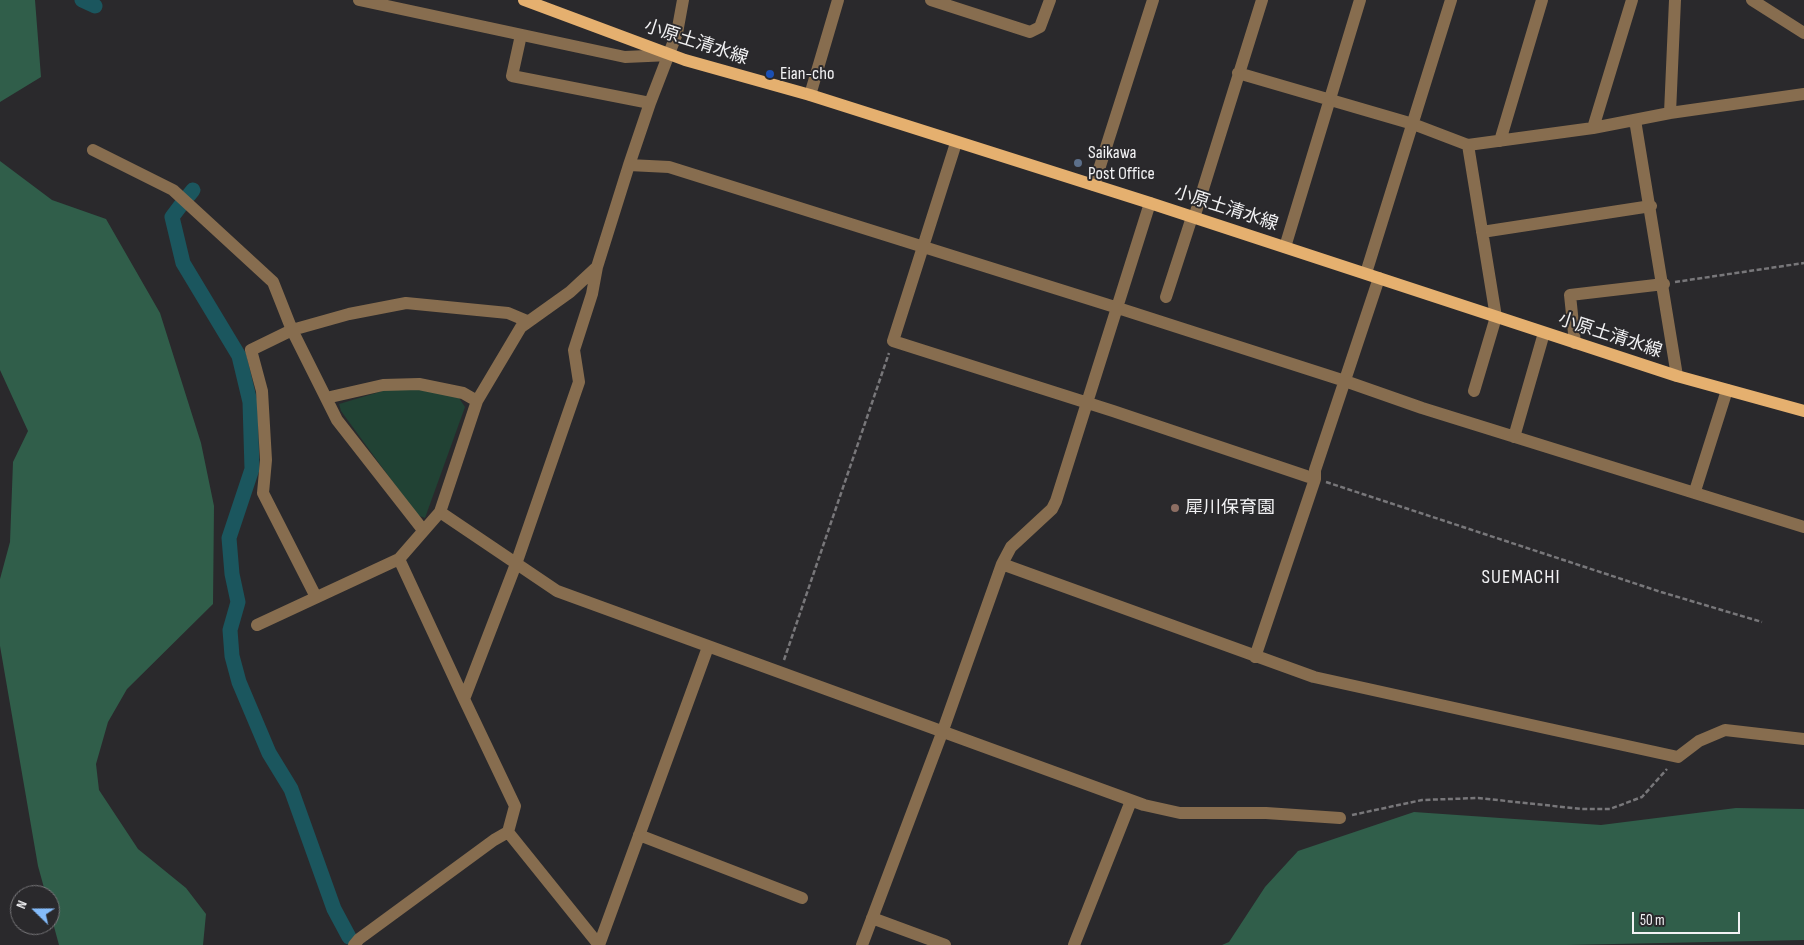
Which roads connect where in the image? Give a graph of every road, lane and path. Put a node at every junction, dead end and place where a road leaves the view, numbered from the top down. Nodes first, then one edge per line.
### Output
1 (359, 0) edge
2 (524, 0) edge
3 (683, 0) edge
4 (838, 0) edge
5 (931, 0) edge
6 (1050, 0) edge
7 (1153, 0) edge
8 (1262, 0) edge
9 (1360, 0) edge
10 (1451, 0) edge
11 (1542, 0) edge
12 (1632, 0) edge
13 (1675, 0) edge
14 (1752, 0) edge
15 (541, 3) edge
16 (1804, 34) edge
17 (521, 35) junction
18 (670, 55) junction
19 (1238, 73) junction
20 (1804, 94) edge
21 (810, 95) junction
22 (1329, 100) junction
23 (650, 103) junction
24 (1670, 113) junction
25 (1635, 120) junction
26 (1413, 124) junction
27 (1594, 128) junction
28 (1500, 141) junction
29 (956, 143) junction
30 (1468, 144) junction
31 (93, 150) dead end
32 (629, 165) junction
33 (1094, 185) junction
34 (1150, 203) junction
35 (1651, 206) junction
36 (1193, 217) junction
37 (1482, 232) junction
38 (924, 246) junction
39 (1285, 247) junction
40 (1804, 263) edge
41 (596, 267) junction
42 (1366, 273) junction
43 (1379, 278) junction
44 (1664, 284) junction
45 (1166, 297) dead end
46 (1118, 308) junction
47 (1496, 317) junction
48 (527, 321) junction
49 (292, 330) junction
50 (1544, 333) junction
51 (894, 341) junction
52 (1575, 343) junction
53 (1678, 376) junction
54 (1345, 380) junction
55 (1728, 390) junction
56 (1474, 391) dead end
57 (326, 398) junction
58 (477, 400) junction
59 (1086, 404) junction
60 (1804, 411) edge
61 (1514, 437) junction
62 (1315, 479) junction
63 (1695, 491) junction
64 (440, 512) junction
65 (1804, 526) edge
66 (423, 530) junction
67 (399, 559) junction
68 (516, 564) junction
69 (1002, 564) junction
70 (316, 598) junction
71 (1762, 622) dead end
72 (257, 625) dead end
73 (708, 647) junction
74 (1255, 656) junction
75 (779, 673) junction
76 (464, 699) junction
77 (1804, 729) edge
78 (942, 733) junction
79 (1790, 736) junction
80 (1804, 739) edge
81 (1678, 757) junction
82 (1131, 801) junction
83 (1340, 818) joint
84 (508, 832) junction
85 (639, 834) junction
86 (802, 898) dead end
87 (872, 918) junction
88 (354, 945) edge
89 (599, 945) edge
90 (862, 945) edge
91 (945, 945) edge
92 (1074, 945) edge

1 - 17 street
2 - 15 main road, 小原土清水線
3 - 18 street
4 - 21 street
5 - 6 street
7 - 33 street
8 - 19 street
9 - 22 street
10 - 26 street
11 - 28 street
12 - 27 street
13 - 24 street
14 - 16 street
15 - 18 main road, 小原土清水線
17 - 18 street
17 - 23 street
18 - 21 main road, 小原土清水線
18 - 23 street
19 - 22 street
19 - 36 street
20 - 24 street
21 - 29 main road, 小原土清水線
22 - 26 street
22 - 39 street
23 - 32 street
24 - 25 street
25 - 27 street
25 - 35 street
26 - 30 street
26 - 42 street
27 - 28 street
28 - 30 street
29 - 33 main road, 小原土清水線
29 - 38 street
30 - 37 street
31 - 49 street
32 - 38 street
32 - 41 street
33 - 34 main road, 小原土清水線
34 - 36 main road, 小原土清水線
34 - 46 street
35 - 37 street
35 - 44 street
36 - 39 main road, 小原土清水線
36 - 45 street
37 - 47 street
38 - 46 street
38 - 51 street
39 - 42 main road, 小原土清水線
40 - 44 path
41 - 48 street
41 - 68 street
42 - 43 main road, 小原土清水線
43 - 47 main road, 小原土清水線
43 - 54 street
44 - 52 street
44 - 53 street
46 - 54 street
46 - 59 street
47 - 50 main road, 小原土清水線
47 - 56 street
48 - 49 street
48 - 58 street
49 - 57 street
49 - 70 street
50 - 52 main road, 小原土清水線
50 - 61 street
51 - 59 street
51 - 75 path
52 - 53 main road, 小原土清水線
53 - 55 main road, 小原土清水線
54 - 61 street
54 - 62 street
55 - 60 main road, 小原土清水線
55 - 63 street
57 - 58 street
57 - 66 street
58 - 64 street
59 - 62 street
59 - 69 street
61 - 63 street
62 - 71 path
62 - 74 street
63 - 65 street
64 - 66 street
64 - 68 street
66 - 67 street
67 - 70 street
67 - 76 street
68 - 73 street
68 - 76 street
69 - 74 street
69 - 78 street
70 - 72 street
73 - 75 street
73 - 85 street
74 - 81 street
75 - 78 street
76 - 84 street
77 - 79 street
78 - 82 street
78 - 87 street
79 - 80 street
79 - 81 street
81 - 83 path
82 - 83 street
82 - 92 street
84 - 88 street
84 - 89 street
85 - 86 street
85 - 89 street
87 - 90 street
87 - 91 street

